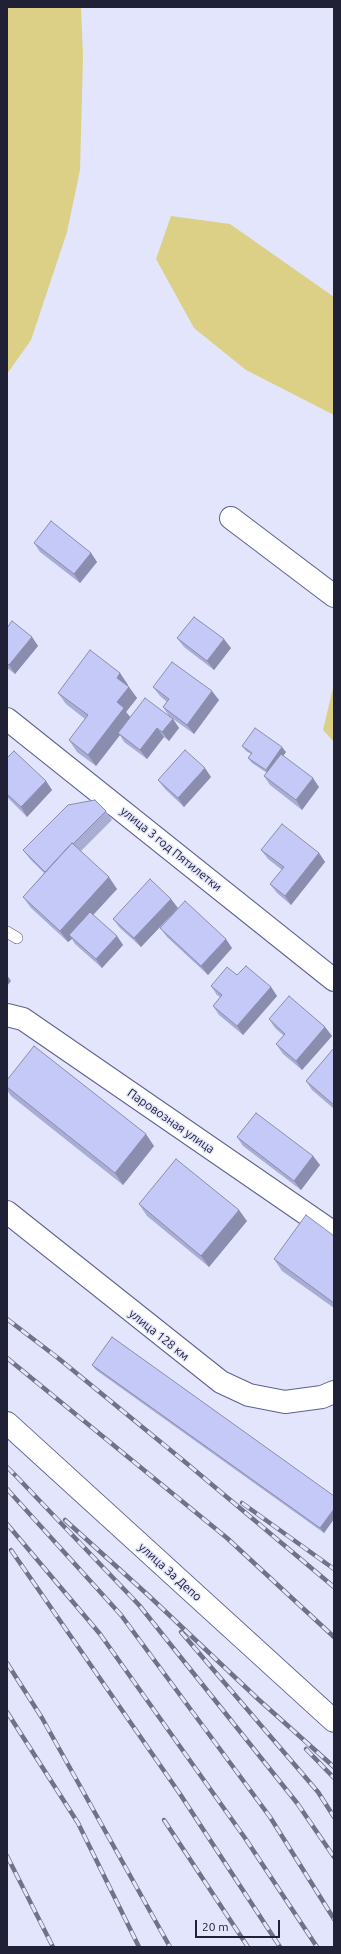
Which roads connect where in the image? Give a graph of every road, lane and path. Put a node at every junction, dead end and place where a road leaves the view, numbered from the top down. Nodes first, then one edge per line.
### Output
1 (231, 518) dead end
2 (334, 596) edge
3 (7, 719) edge
4 (7, 932) edge
5 (17, 938) dead end
6 (334, 980) edge
7 (7, 1015) edge
8 (7, 1212) edge
9 (334, 1233) edge
10 (334, 1392) edge
11 (7, 1423) edge
12 (334, 1721) edge

1 - 2 street
3 - 6 street, улица 3 год Пятилетки
4 - 5 lane
7 - 9 street, Паровозная улица
8 - 10 street, улица 128 км
11 - 12 street, улица За Депо

